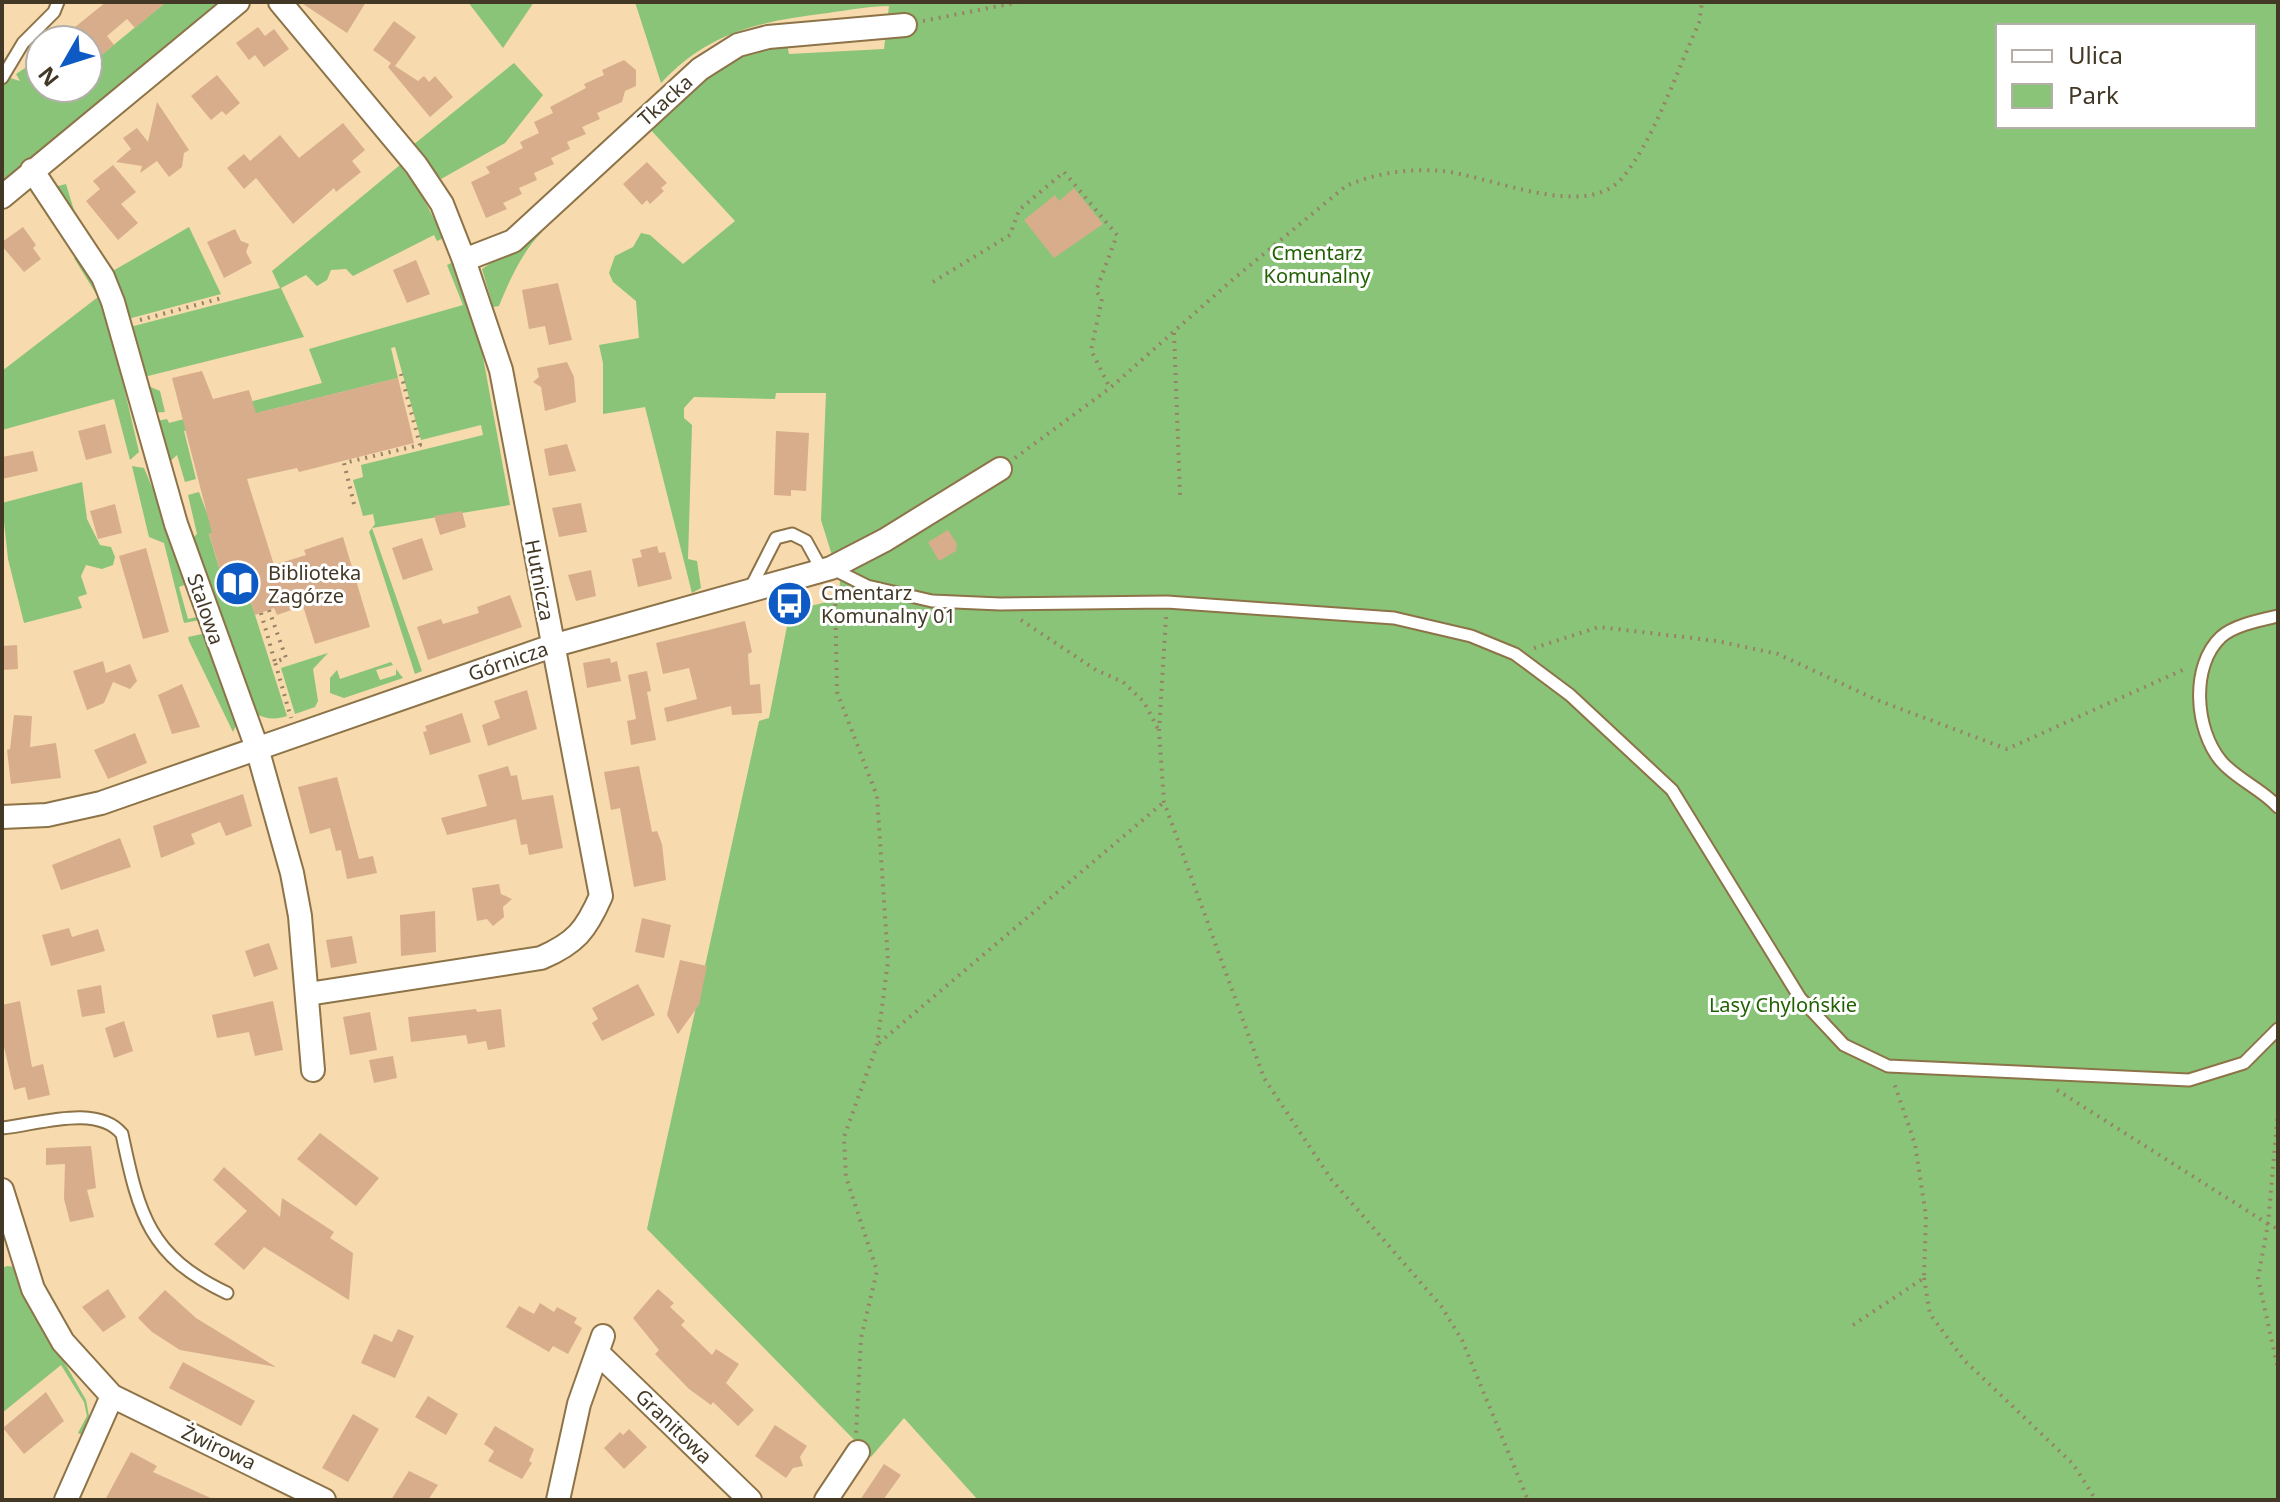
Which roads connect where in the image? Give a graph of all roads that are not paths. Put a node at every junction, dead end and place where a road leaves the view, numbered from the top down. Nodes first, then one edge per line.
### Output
1 (58, 2) edge
2 (238, 2) edge
3 (280, 2) edge
4 (905, 25) road end
5 (2, 78) edge
6 (32, 170) junction
7 (2, 197) edge
8 (464, 260) junction
9 (1000, 469) road end
10 (826, 570) junction
11 (748, 592) junction
12 (2278, 616) edge
13 (552, 646) junction
14 (257, 748) junction
15 (2278, 807) edge
16 (2, 817) edge
17 (308, 994) junction
18 (2278, 1029) edge
19 (313, 1070) dead end
20 (2, 1128) edge
21 (2, 1190) edge
22 (227, 1293) dead end
23 (112, 1396) junction
24 (858, 1452) road end
25 (66, 1500) edge
26 (324, 1500) edge
27 (558, 1500) edge
28 (750, 1500) edge
29 (826, 1500) edge

1 - 5 lane
2 - 6 street
3 - 8 street, Hutnicza
4 - 8 street, Tkacka
6 - 7 street
6 - 14 street, Stalowa
8 - 13 street, Hutnicza
9 - 10 street, Górnicza
10 - 11 street, Górnicza
10 - 11 lane
10 - 18 lane
11 - 13 street, Górnicza
12 - 15 lane
13 - 14 street, Górnicza
13 - 17 street, Hutnicza
14 - 16 street, Górnicza
14 - 17 street, Stalowa
17 - 19 street, Stalowa
20 - 22 lane
21 - 23 street
23 - 25 street
23 - 26 street, Żwirowa
24 - 29 street
27 - 28 street, Granitowa

